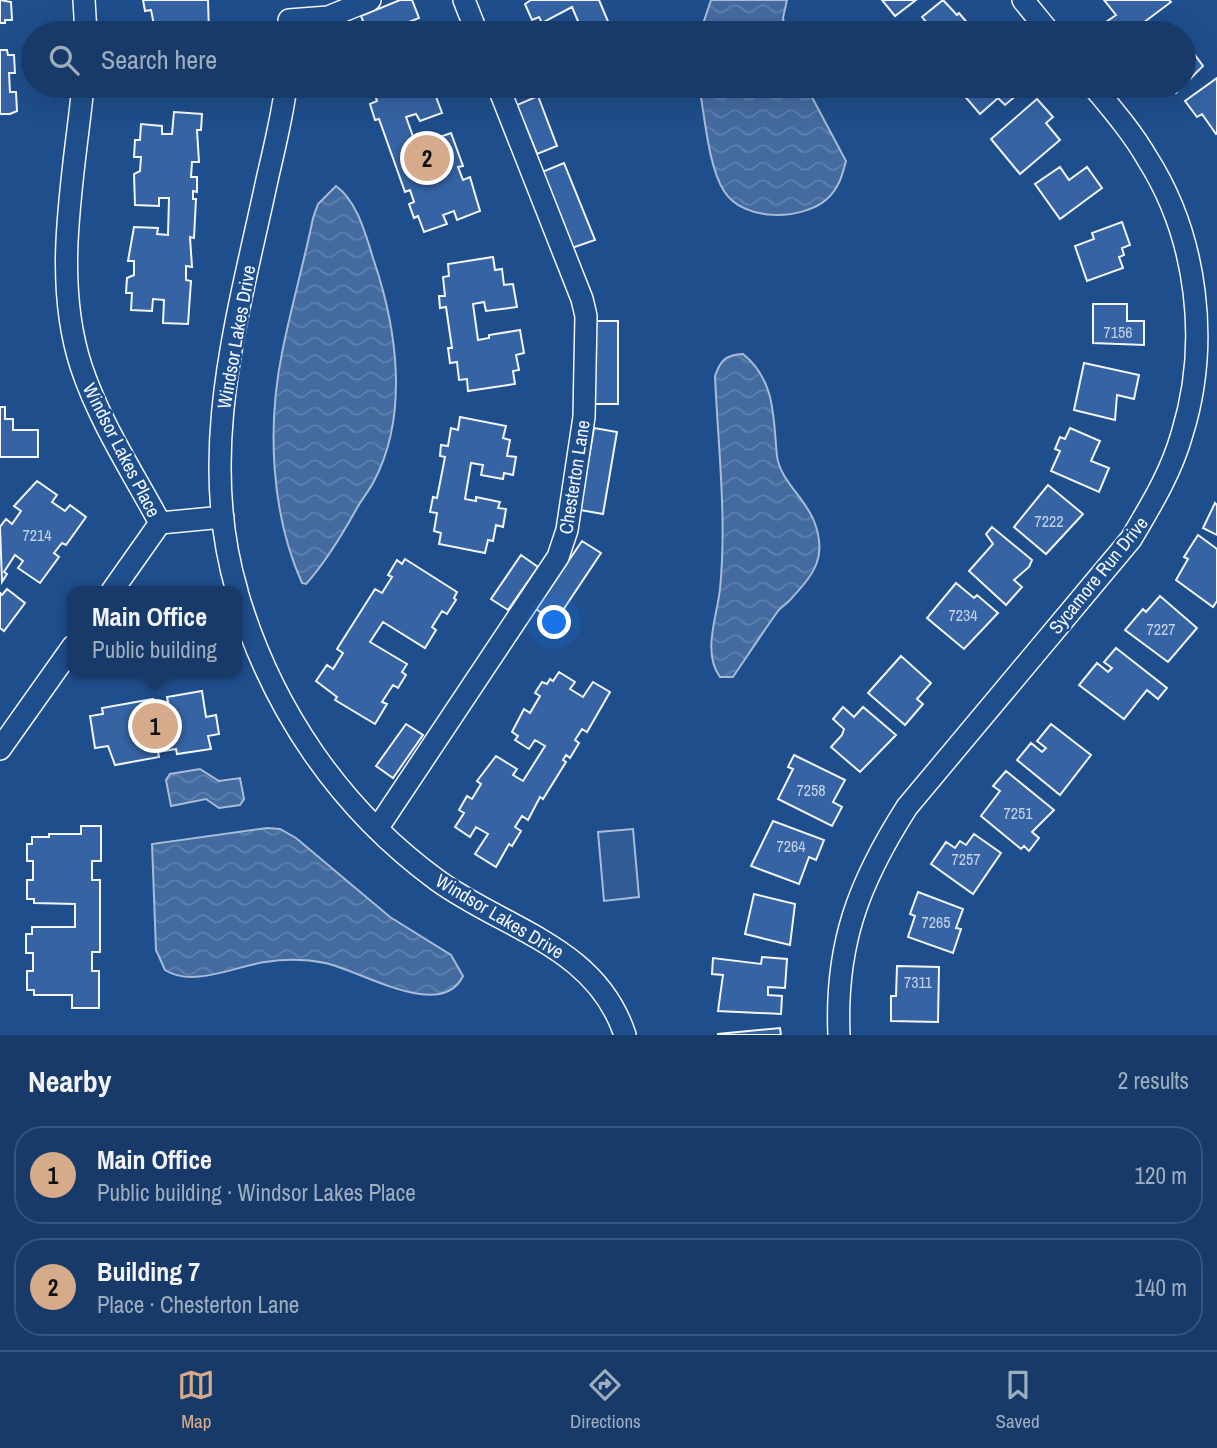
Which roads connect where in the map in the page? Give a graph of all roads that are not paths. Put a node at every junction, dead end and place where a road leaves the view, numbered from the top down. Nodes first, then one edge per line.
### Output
1 (84, 0) edge
2 (370, 0) edge
3 (464, 0) edge
4 (1023, 0) edge
5 (289, 18) edge
6 (85, 21) edge
7 (472, 21) edge
8 (1040, 21) edge
9 (82, 98) edge
10 (283, 98) edge
11 (503, 98) edge
12 (1102, 98) edge
13 (223, 517) junction
14 (160, 523) junction
15 (116, 586) edge
16 (236, 586) edge
17 (242, 625) edge
18 (67, 654) edge
19 (0, 749) edge
20 (377, 829) junction
21 (625, 1035) edge
22 (839, 1035) edge

1 - 6 street
2 - 5 street
3 - 7 street
4 - 8 street
9 - 14 street, Windsor Lakes Place
10 - 13 street, Windsor Lakes Drive
11 - 20 street, Chesterton Lane
12 - 22 street, Sycamore Run Drive
13 - 14 street
13 - 16 street, Windsor Lakes Drive
14 - 15 street, Windsor Lakes Place
17 - 20 street, Windsor Lakes Drive
18 - 19 street
20 - 21 street, Windsor Lakes Drive

